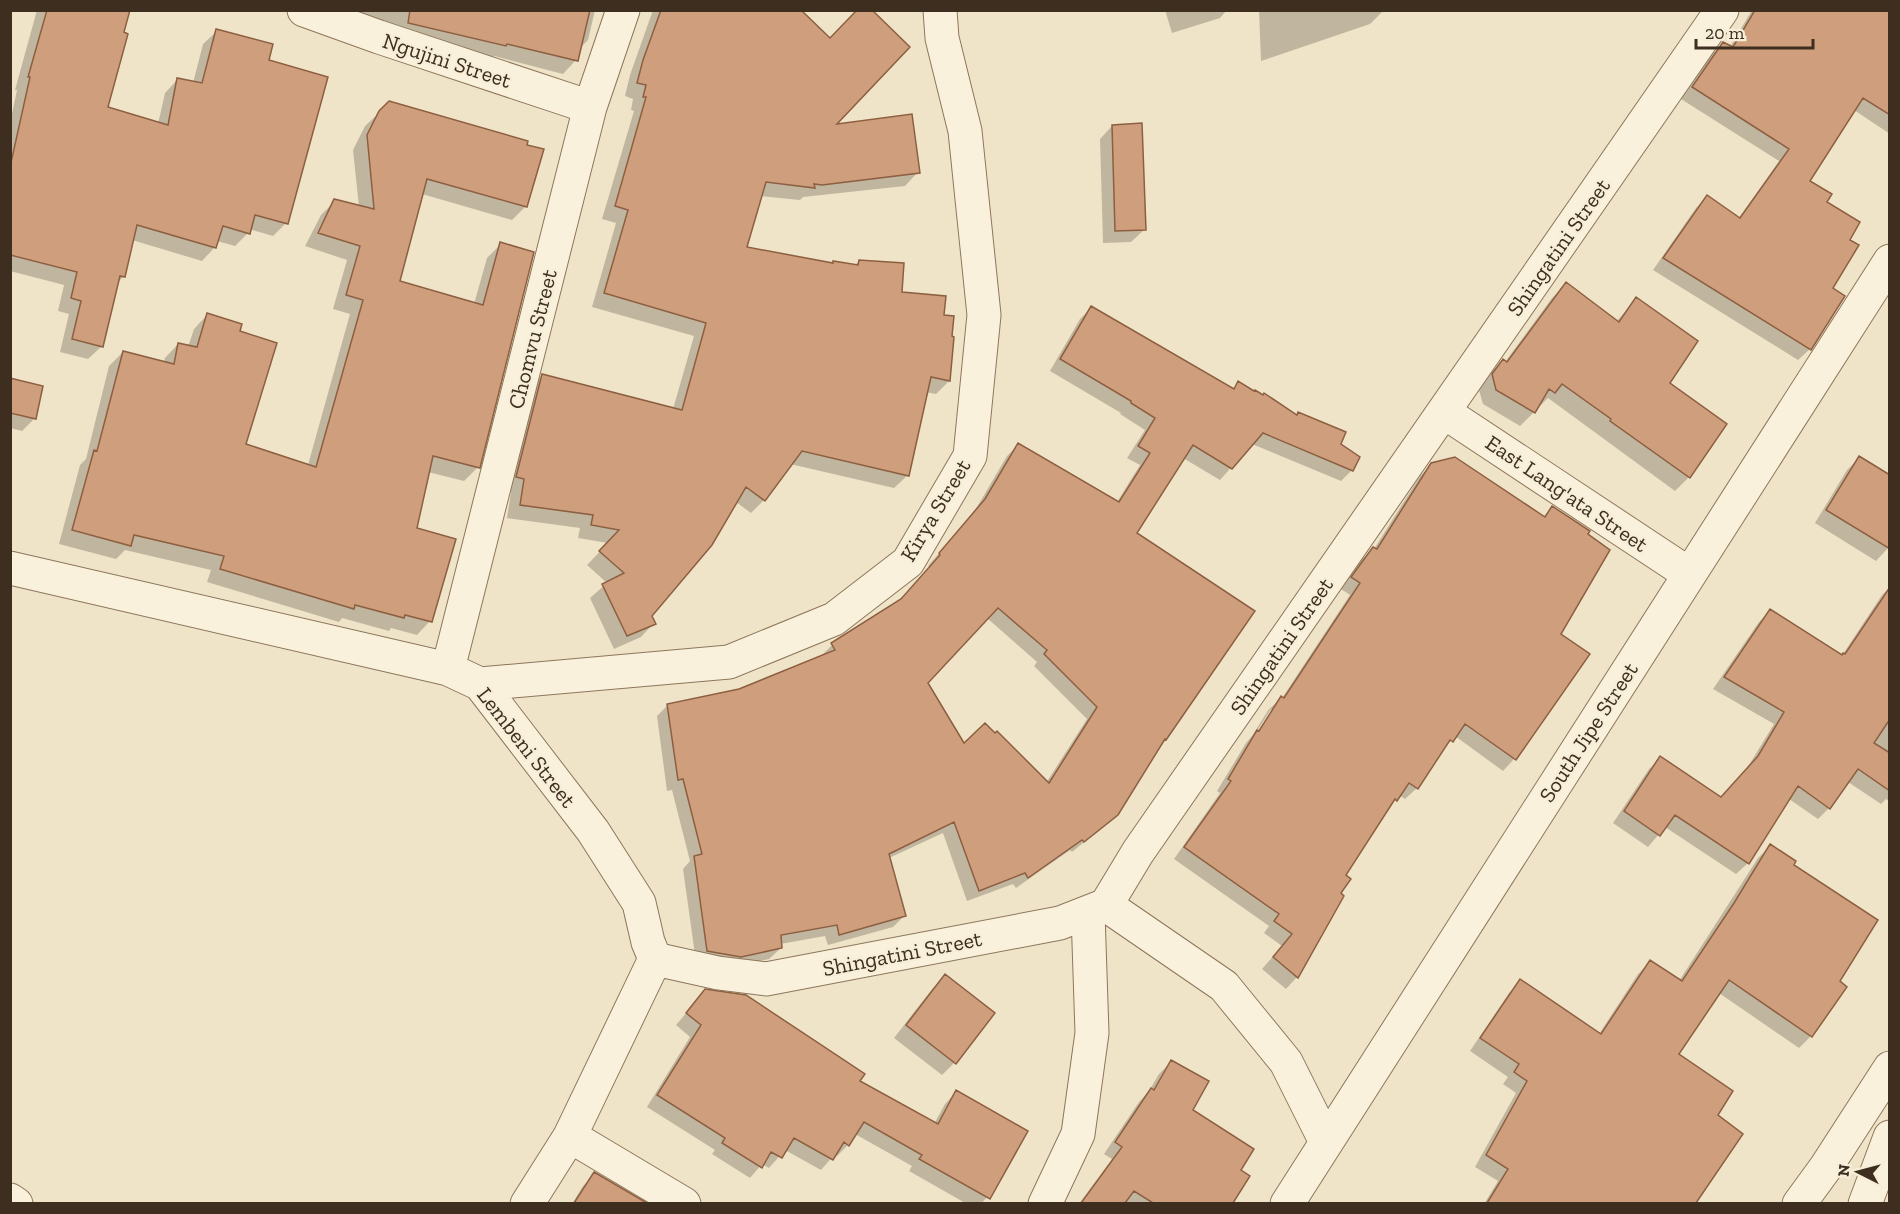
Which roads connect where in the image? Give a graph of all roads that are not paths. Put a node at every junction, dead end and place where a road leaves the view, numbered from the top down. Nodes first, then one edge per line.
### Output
1 (304, 10) edge
2 (623, 10) edge
3 (940, 10) edge
4 (1722, 10) edge
5 (590, 107) junction
6 (1890, 261) edge
7 (1444, 412) junction
8 (10, 568) edge
9 (1689, 574) junction
10 (448, 669) junction
11 (480, 684) junction
12 (1097, 909) junction
13 (655, 959) junction
14 (1890, 1068) edge
15 (570, 1136) junction
16 (1890, 1137) edge
17 (1326, 1142) junction
18 (10, 1200) edge
19 (16, 1203) edge
20 (527, 1203) edge
21 (684, 1203) edge
22 (1044, 1203) edge
23 (1287, 1203) edge
24 (1799, 1203) edge
25 (1865, 1203) edge

1 - 5 street, Ngujini Street
2 - 5 street, Chomvu Street
3 - 11 street, Kirya Street
4 - 7 street, Shingatini Street
5 - 10 street, Chomvu Street
6 - 9 street, South Jipe Street
7 - 9 street, East Lang'ata Street
7 - 12 street, Shingatini Street
8 - 10 street, Lembeni Street
9 - 17 street, South Jipe Street
10 - 11 street, Lembeni Street
11 - 13 street, Lembeni Street
12 - 13 street, Shingatini Street
12 - 17 street
12 - 22 street
13 - 15 street
14 - 24 street
15 - 20 street
15 - 21 street
16 - 25 street
17 - 23 street, South Jipe Street
18 - 19 street

